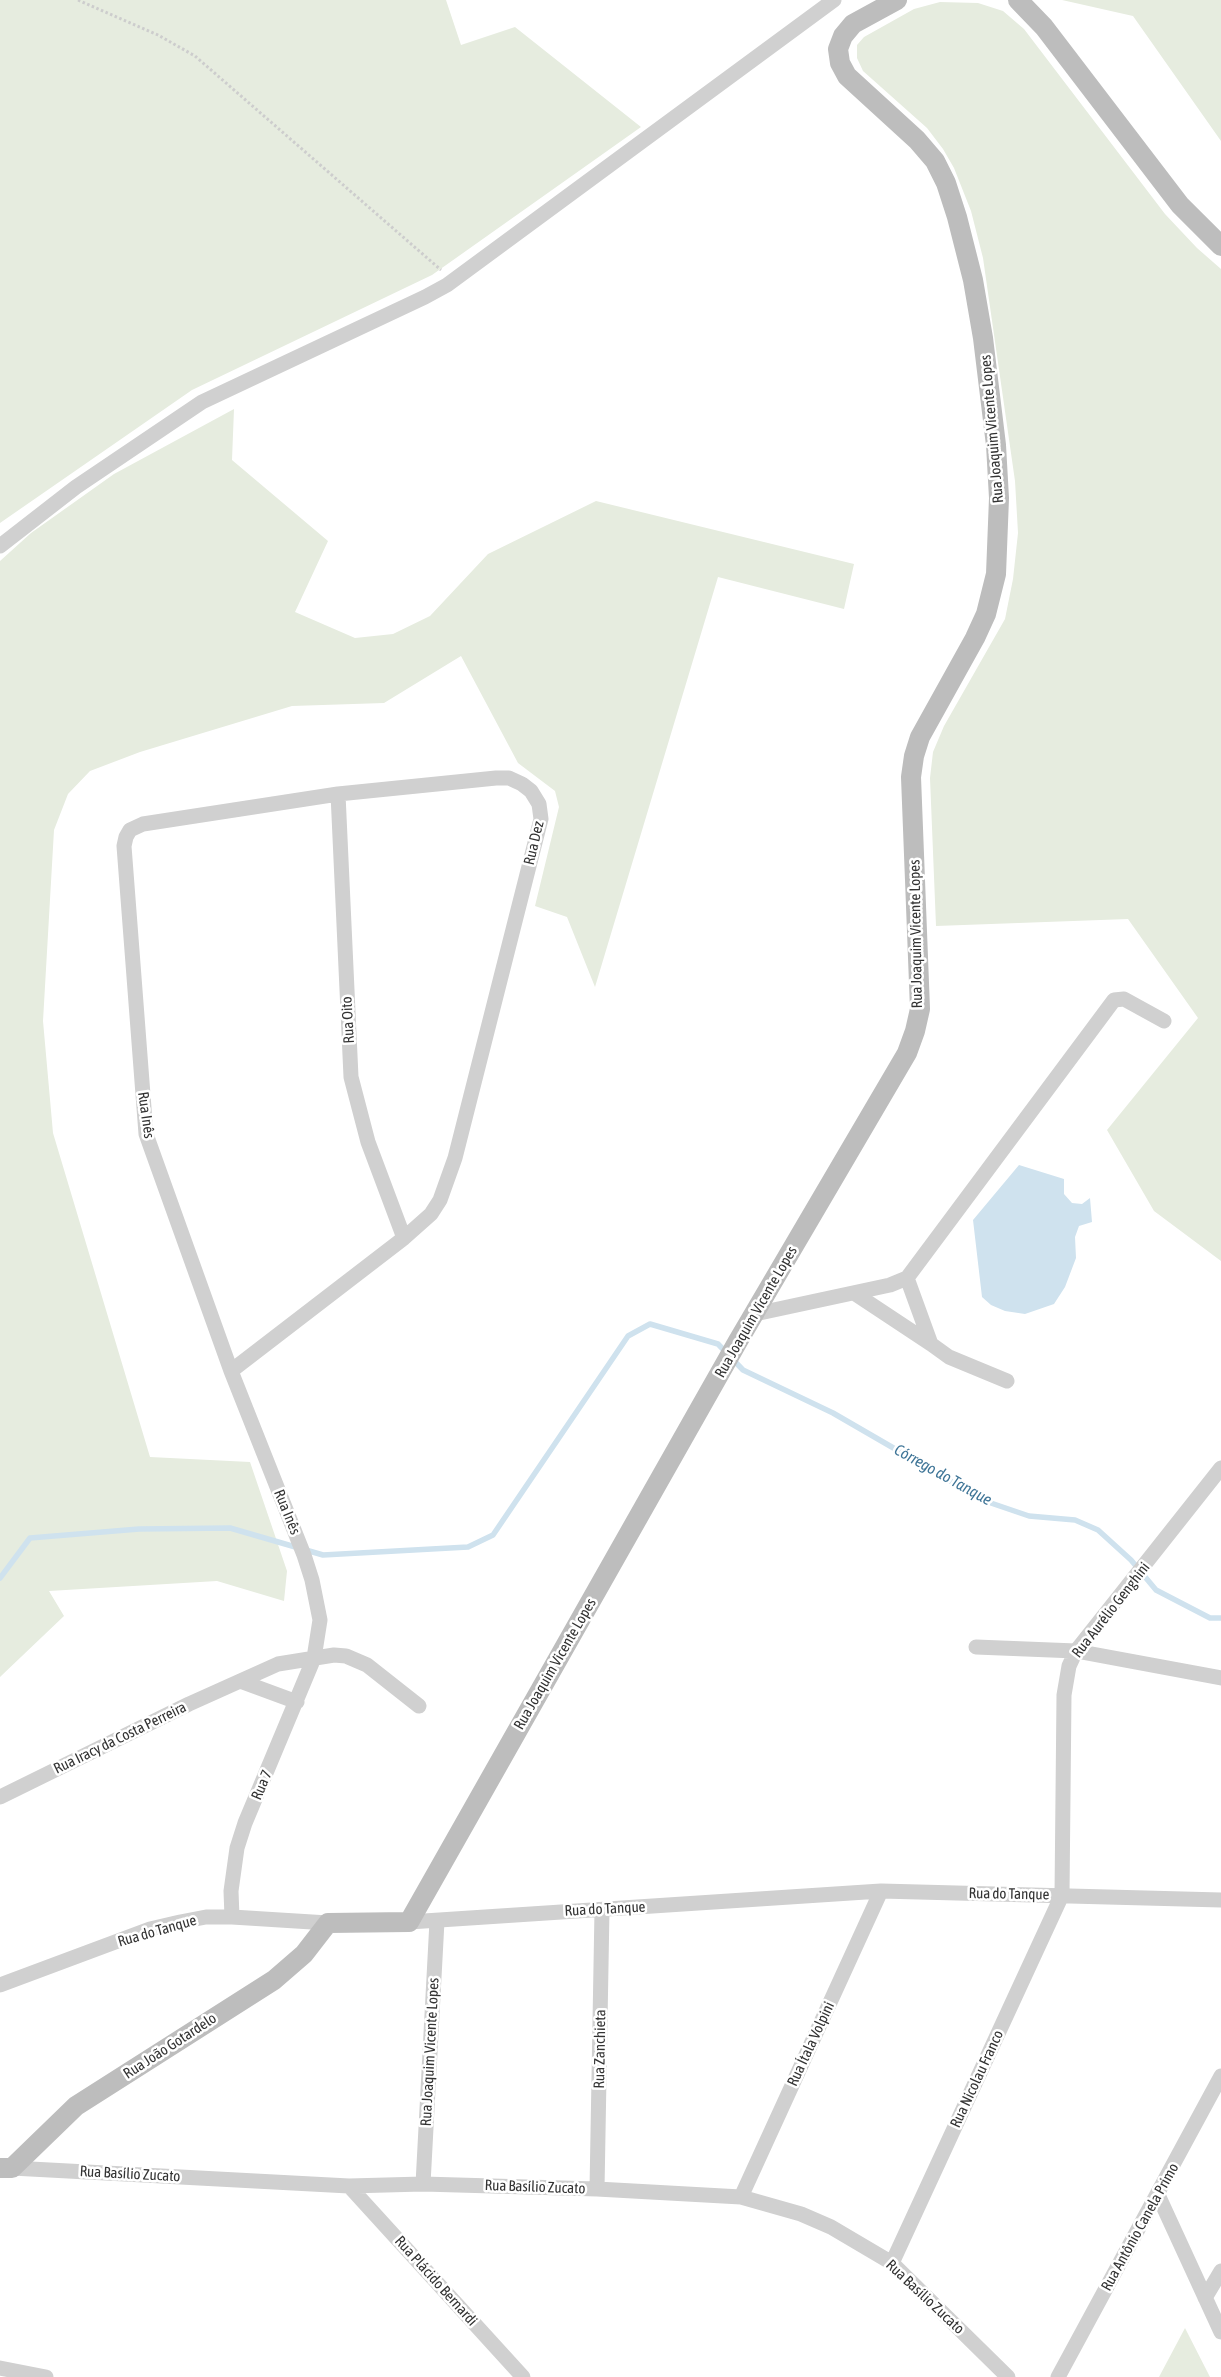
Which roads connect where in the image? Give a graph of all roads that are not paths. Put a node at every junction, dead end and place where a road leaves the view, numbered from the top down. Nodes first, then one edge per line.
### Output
1 (834, 0) edge
2 (897, 0) edge
3 (1018, 0) edge
4 (1221, 246) edge
5 (0, 546) edge
6 (338, 794) junction
7 (124, 846) joint
8 (1164, 1021) dead end
9 (404, 1238) junction
10 (907, 1278) junction
11 (854, 1293) junction
12 (755, 1314) junction
13 (931, 1344) junction
14 (231, 1371) junction
15 (1007, 1381) dead end
16 (1221, 1468) edge
17 (976, 1647) dead end
18 (1076, 1651) junction
19 (314, 1658) junction
20 (1221, 1678) edge
21 (240, 1681) junction
22 (297, 1702) junction
23 (419, 1706) dead end
24 (0, 1797) edge
25 (881, 1891) junction
26 (1062, 1895) junction
27 (1221, 1900) edge
28 (602, 1910) junction
29 (232, 1917) junction
30 (437, 1920) junction
31 (409, 1922) junction
32 (328, 1923) junction
33 (0, 1985) edge
34 (1221, 2076) edge
35 (6, 2168) edge
36 (423, 2184) junction
37 (349, 2186) junction
38 (597, 2189) junction
39 (1158, 2194) junction
40 (740, 2197) junction
41 (892, 2264) junction
42 (1221, 2271) edge
43 (1206, 2298) junction
44 (1221, 2332) edge
45 (0, 2368) edge
46 (46, 2377) edge
47 (523, 2377) edge
48 (1008, 2377) edge
49 (1058, 2377) edge

1 - 5 street
2 - 12 street, Rua Joaquim Vicente Lopes
3 - 4 street
6 - 7 street, Rua Dez
6 - 9 street, Rua Oito
6 - 9 street, Rua Dez
7 - 14 street, Rua Inês
8 - 10 street
9 - 14 street
10 - 11 street
10 - 13 street
11 - 12 street
11 - 13 street
12 - 31 street, Rua Joaquim Vicente Lopes
13 - 15 street
14 - 19 street, Rua Inês
16 - 18 street, Rua Aurélio Genghini
17 - 18 street
18 - 20 street
18 - 26 street, Rua Aurélio Genghini
19 - 21 street, Rua Iracy da Costa Perreira
19 - 22 street, Rua 7
19 - 23 street, Rua Iracy da Costa Perreira
21 - 22 street
21 - 24 street, Rua Iracy da Costa Perreira
22 - 29 street, Rua 7
25 - 26 street, Rua do Tanque
25 - 28 street, Rua do Tanque
25 - 40 street, Rua Ítala Volpini
26 - 27 street, Rua do Tanque
26 - 41 street, Rua Nicolau Franco
28 - 30 street, Rua do Tanque
28 - 38 street, Rua Zanchieta
29 - 32 street, Rua do Tanque
29 - 33 street, Rua do Tanque
30 - 31 street, Rua do Tanque
30 - 36 street, Rua Joaquim Vicente Lopes
31 - 32 street, Rua do Tanque
32 - 35 street, Rua João Gotardelo
34 - 39 street, Rua Antônio Canela Primo
35 - 37 street, Rua Basílio Zucato
36 - 37 street, Rua Basílio Zucato
36 - 38 street, Rua Basílio Zucato
37 - 47 street, Rua Plácido Bernardi
38 - 40 street, Rua Basílio Zucato
39 - 43 street
39 - 49 street, Rua Antônio Canela Primo
40 - 41 street, Rua Basílio Zucato
41 - 48 street, Rua Basílio Zucato
42 - 43 street
43 - 44 street
45 - 46 street

